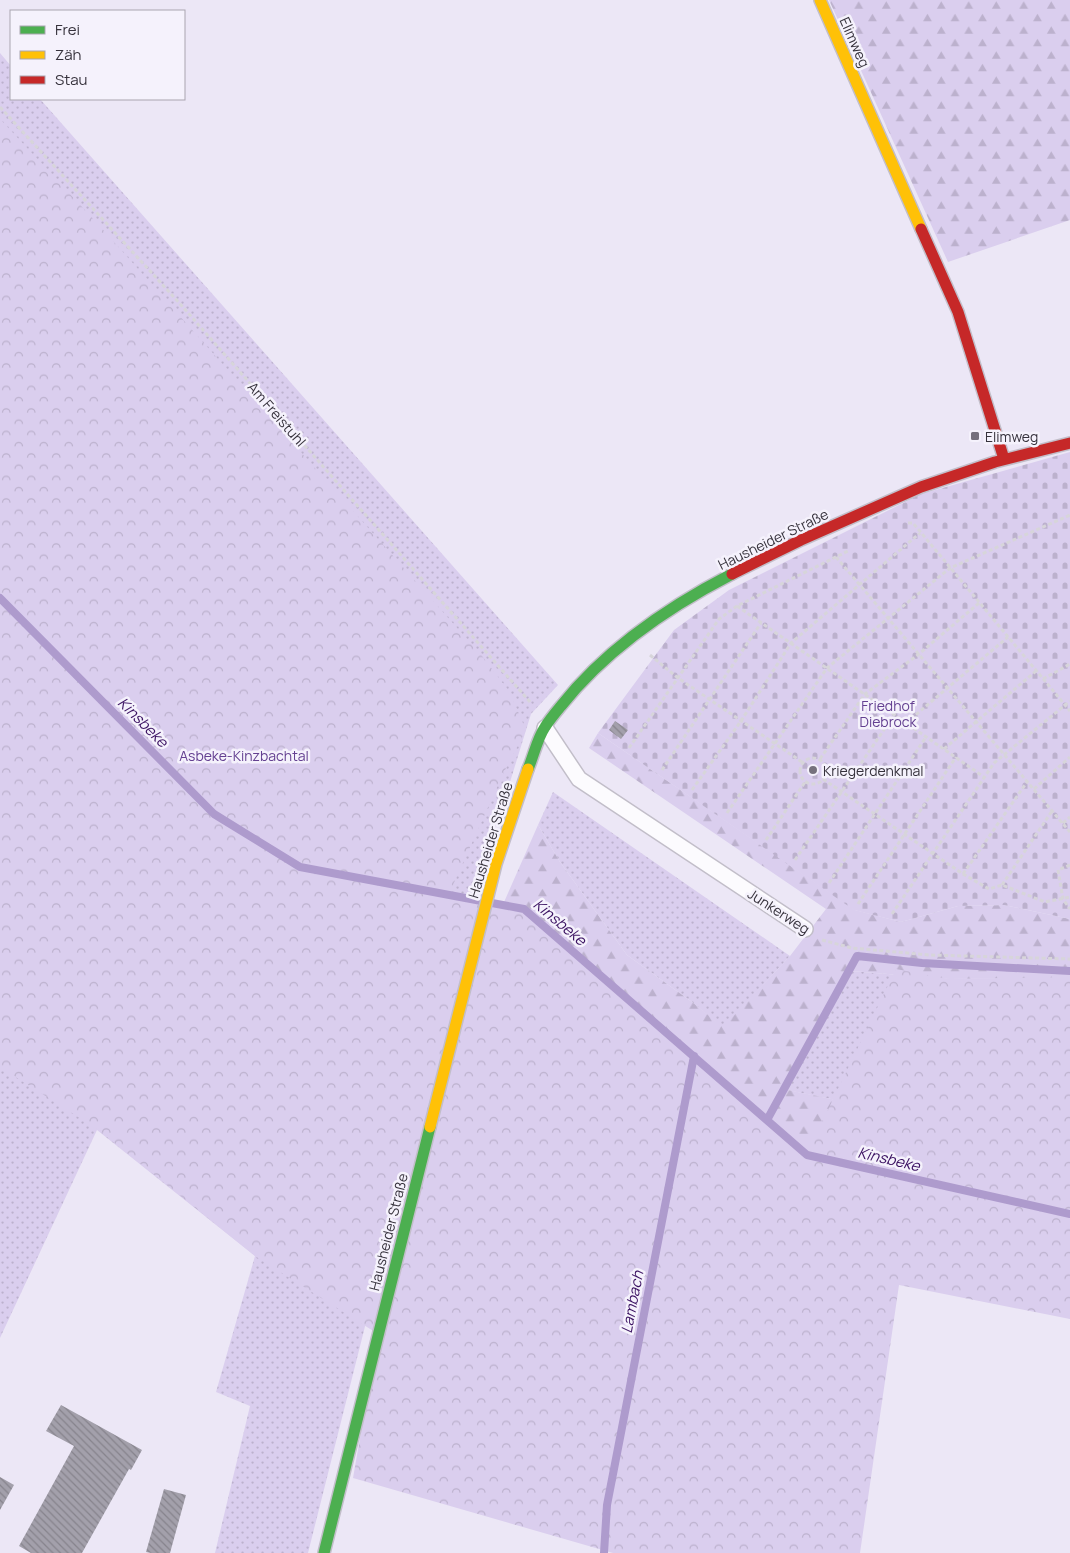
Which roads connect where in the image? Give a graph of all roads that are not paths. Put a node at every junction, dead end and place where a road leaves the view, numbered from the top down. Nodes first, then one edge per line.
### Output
1 (820, 0) edge
2 (1070, 443) edge
3 (1004, 459) junction
4 (545, 728) junction
5 (805, 928) road end
6 (324, 1553) edge

1 - 3 street, Elimweg
2 - 3 street, Hausheider Straße
3 - 4 street, Hausheider Straße
4 - 5 lane, Junkerweg
4 - 6 street, Hausheider Straße

